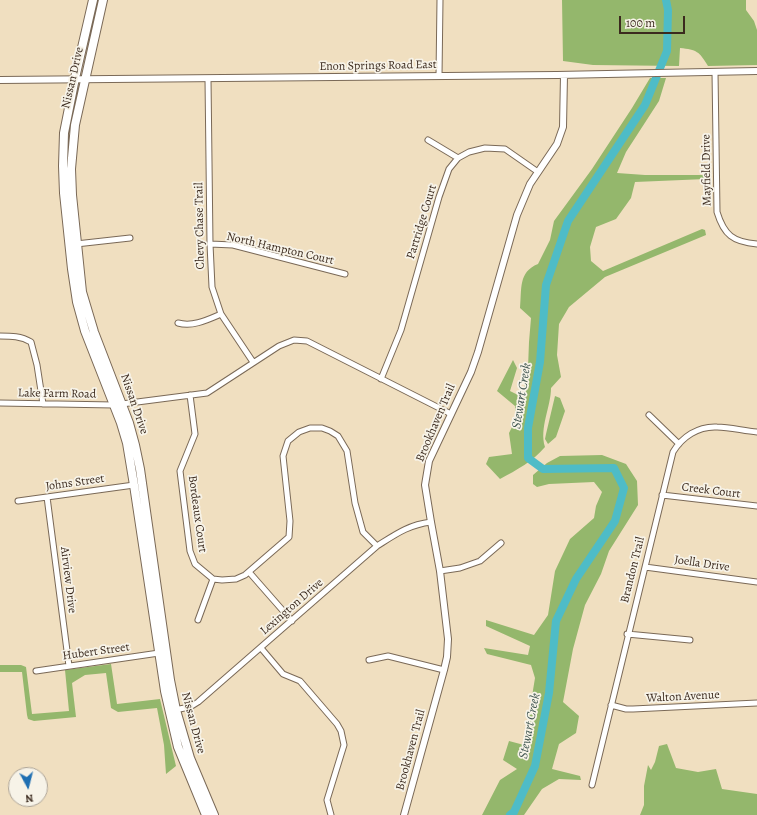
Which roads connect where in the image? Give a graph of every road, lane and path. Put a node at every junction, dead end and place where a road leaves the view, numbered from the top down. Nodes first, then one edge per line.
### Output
1 (92, 0) edge
2 (103, 0) edge
3 (440, 0) edge
4 (757, 71) edge
5 (715, 72) junction
6 (564, 75) junction
7 (439, 76) junction
8 (75, 78) junction
9 (85, 79) junction
10 (208, 79) junction
11 (0, 80) edge
12 (428, 140) dead end
13 (458, 158) junction
14 (538, 172) junction
15 (130, 238) dead end
16 (73, 244) junction
17 (210, 244) junction
18 (757, 244) edge
19 (345, 274) dead end
20 (221, 314) junction
21 (178, 323) dead end
22 (0, 336) edge
23 (253, 362) junction
24 (381, 379) junction
25 (190, 395) junction
26 (0, 403) edge
27 (43, 404) junction
28 (118, 404) junction
29 (451, 414) junction
30 (649, 415) dead end
31 (757, 432) edge
32 (679, 444) junction
33 (134, 485) junction
34 (662, 495) junction
35 (46, 497) junction
36 (18, 501) dead end
37 (757, 506) edge
38 (430, 522) junction
39 (501, 543) dead end
40 (377, 546) junction
41 (645, 567) junction
42 (440, 571) junction
43 (249, 572) junction
44 (212, 578) junction
45 (757, 582) edge
46 (198, 620) dead end
47 (292, 622) junction
48 (627, 634) junction
49 (690, 640) dead end
50 (261, 648) junction
51 (159, 653) junction
52 (369, 660) dead end
53 (69, 666) junction
54 (444, 670) junction
55 (36, 671) dead end
56 (757, 703) edge
57 (611, 705) junction
58 (173, 710) junction
59 (592, 785) dead end
60 (206, 815) edge
61 (214, 815) edge
62 (331, 815) edge
63 (404, 815) edge

1 - 8 main road, Nissan Drive
2 - 9 main road, Nissan Drive
3 - 7 street
4 - 5 street, Enon Springs Road East
5 - 6 street, Enon Springs Road East
5 - 18 street, Mayfield Drive
6 - 7 street, Enon Springs Road East
6 - 14 street, Brookhaven Trail
7 - 10 street, Enon Springs Road East
8 - 9 street, Enon Springs Road East
8 - 11 street, Enon Springs Road East
8 - 16 main road, Nissan Drive
9 - 10 street, Enon Springs Road East
9 - 16 main road, Nissan Drive
10 - 17 street, Chevy Chase Trail
12 - 13 street
13 - 14 street
13 - 24 street, Partridge Court
14 - 29 street, Brookhaven Trail
15 - 16 street
16 - 28 main road, Nissan Drive
17 - 19 street, North Hampton Court
17 - 20 street, Chevy Chase Trail
20 - 21 street
20 - 23 street, Chevy Chase Trail
22 - 27 street
23 - 24 street, Lake Farm Road
23 - 25 street, Lake Farm Road
24 - 29 street
25 - 28 street, Lake Farm Road
25 - 44 street, Bordeaux Court
26 - 27 street, Lake Farm Road
27 - 28 street, Lake Farm Road
28 - 33 main road, Nissan Drive
28 - 58 main road, Nissan Drive
29 - 38 street, Brookhaven Trail
30 - 32 street
31 - 32 street, Brandon Trail
32 - 34 street, Brandon Trail
33 - 35 street, Johns Street
33 - 51 main road, Nissan Drive
34 - 37 street, Creek Court
34 - 41 street, Brandon Trail
35 - 36 street, Johns Street
35 - 53 street, Airview Drive
38 - 40 street, Lexington Drive
38 - 42 street, Brookhaven Trail
39 - 42 street
40 - 43 street
40 - 47 street, Lexington Drive
41 - 45 street, Joella Drive
41 - 48 street, Brandon Trail
42 - 54 street, Brookhaven Trail
43 - 44 street
43 - 47 street
44 - 46 street
47 - 50 street, Lexington Drive
48 - 49 street
48 - 57 street, Brandon Trail
50 - 58 street, Lexington Drive
50 - 62 street
51 - 53 street, Hubert Street
51 - 58 main road, Nissan Drive
52 - 54 street
53 - 55 street, Hubert Street
54 - 63 street, Brookhaven Trail
56 - 57 street, Walton Avenue
57 - 59 street, Brandon Trail
58 - 60 main road, Nissan Drive
58 - 61 main road, Nissan Drive

